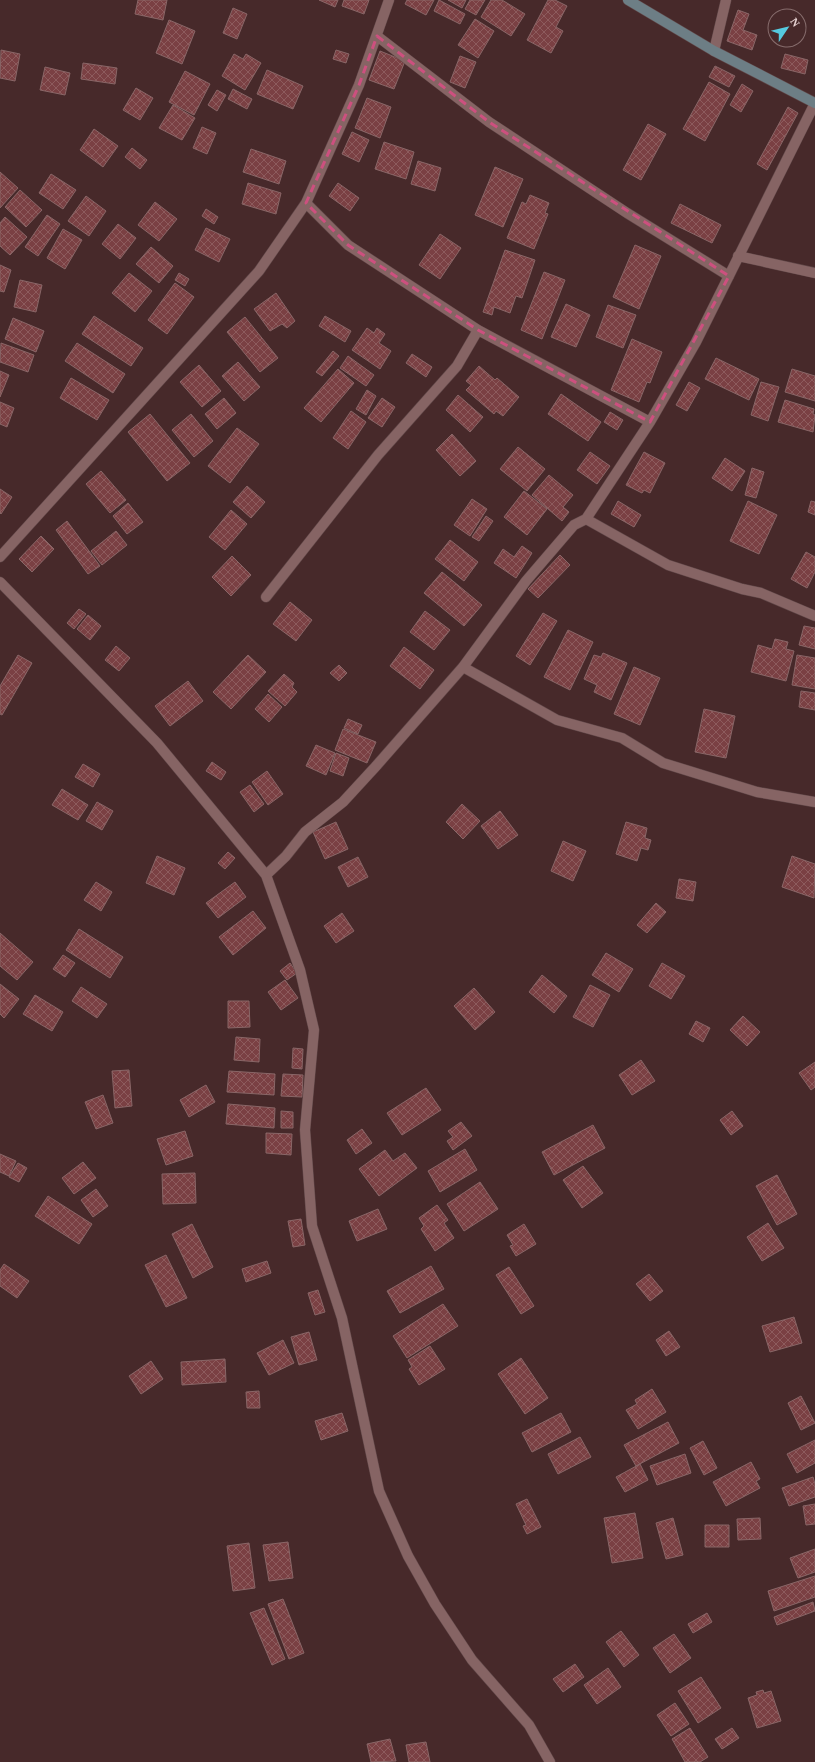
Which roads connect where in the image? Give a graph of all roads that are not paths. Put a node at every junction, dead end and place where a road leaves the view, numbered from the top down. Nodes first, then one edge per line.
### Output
1 (389, 0) edge
2 (628, 0) edge
3 (726, 0) edge
4 (377, 36) junction
5 (714, 51) junction
6 (815, 103) edge
7 (306, 203) junction
8 (738, 256) junction
9 (815, 273) edge
10 (729, 276) junction
11 (478, 330) junction
12 (650, 422) junction
13 (586, 519) junction
14 (0, 557) edge
15 (0, 582) edge
16 (266, 597) dead end
17 (815, 616) edge
18 (463, 667) junction
19 (815, 802) edge
20 (266, 875) junction
21 (550, 1762) edge

1 - 4 street
2 - 5 street
3 - 5 street
4 - 7 street
4 - 10 street
5 - 6 street
6 - 8 street
7 - 11 street
7 - 14 street
8 - 9 street
8 - 10 street
10 - 12 street
11 - 12 street
11 - 16 street
12 - 13 street
13 - 17 street
13 - 18 street
15 - 20 street
18 - 19 street
18 - 20 street
20 - 21 street

